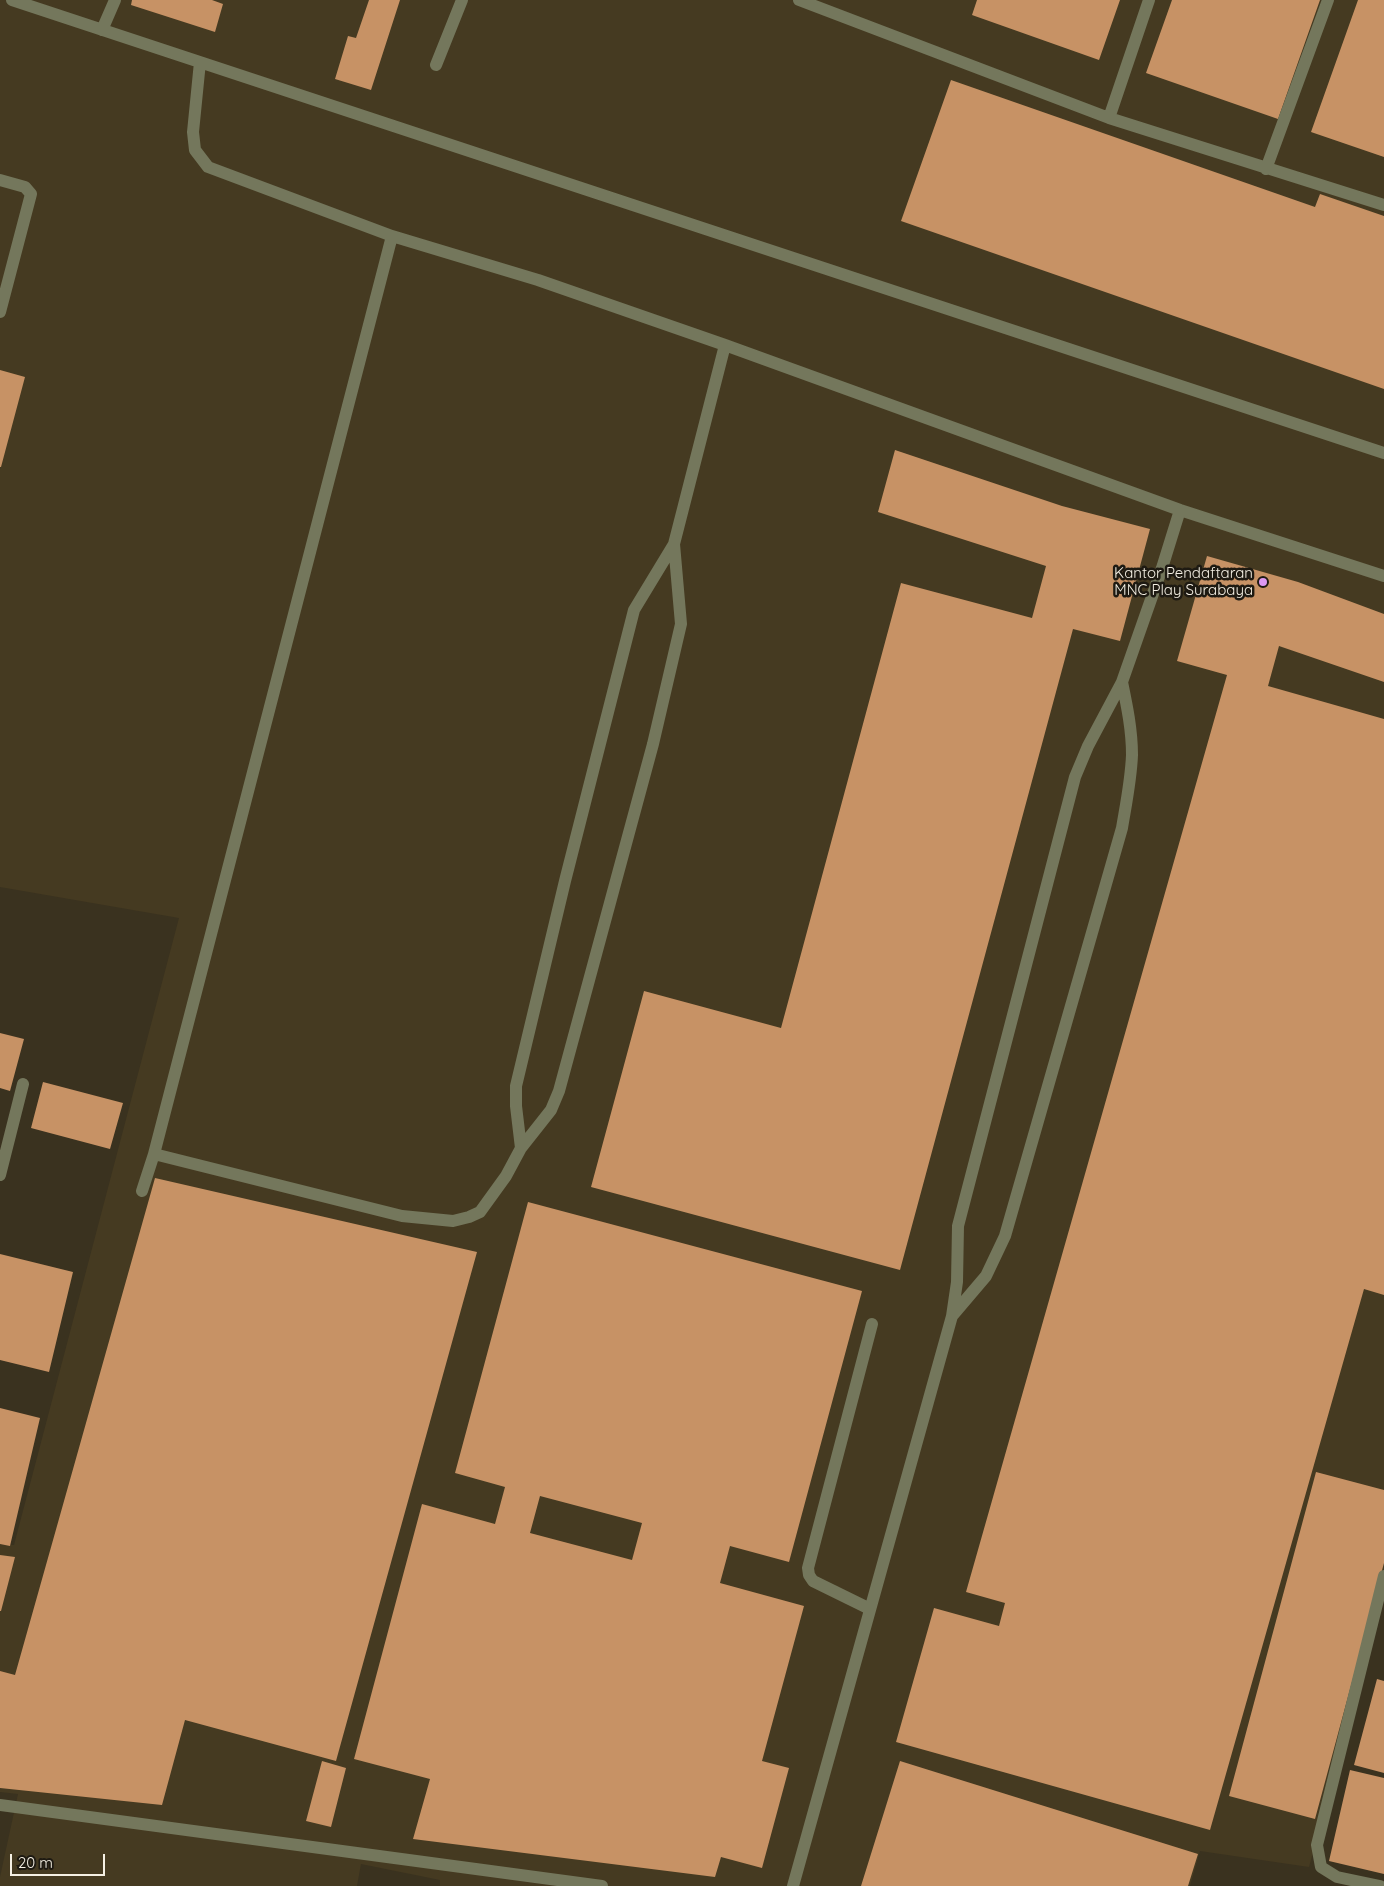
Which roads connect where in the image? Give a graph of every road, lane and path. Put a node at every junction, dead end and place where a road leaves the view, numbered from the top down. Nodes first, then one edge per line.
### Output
1 (12, 0) edge
2 (115, 0) edge
3 (462, 0) edge
4 (799, 0) edge
5 (1149, 0) edge
6 (1328, 0) edge
7 (102, 30) junction
8 (200, 62) junction
9 (436, 65) dead end
10 (1109, 118) junction
11 (1266, 169) junction
12 (0, 180) edge
13 (1384, 205) edge
14 (392, 236) junction
15 (0, 312) edge
16 (725, 345) junction
17 (1384, 453) edge
18 (1180, 510) junction
19 (674, 544) junction
20 (1384, 576) edge
21 (1122, 682) junction
22 (23, 1084) dead end
23 (522, 1148) junction
24 (154, 1154) junction
25 (0, 1175) edge
26 (142, 1191) dead end
27 (952, 1316) junction
28 (872, 1324) dead end
29 (1384, 1576) edge
30 (870, 1609) junction
31 (0, 1804) edge
32 (602, 1886) edge
33 (793, 1886) edge
34 (1380, 1886) edge

1 - 7 street
2 - 7 street
3 - 9 street
4 - 10 street
5 - 10 street
6 - 11 street
7 - 8 street
8 - 14 street
8 - 17 street
10 - 11 street
11 - 13 street
12 - 15 street
14 - 16 street
14 - 24 street
16 - 18 street
16 - 19 street
18 - 20 street
18 - 21 street
19 - 23 street
19 - 23 street
21 - 27 street
21 - 27 street
22 - 25 street
23 - 24 street
24 - 26 street
27 - 30 street
28 - 30 street
29 - 34 street
30 - 33 street
31 - 32 street

